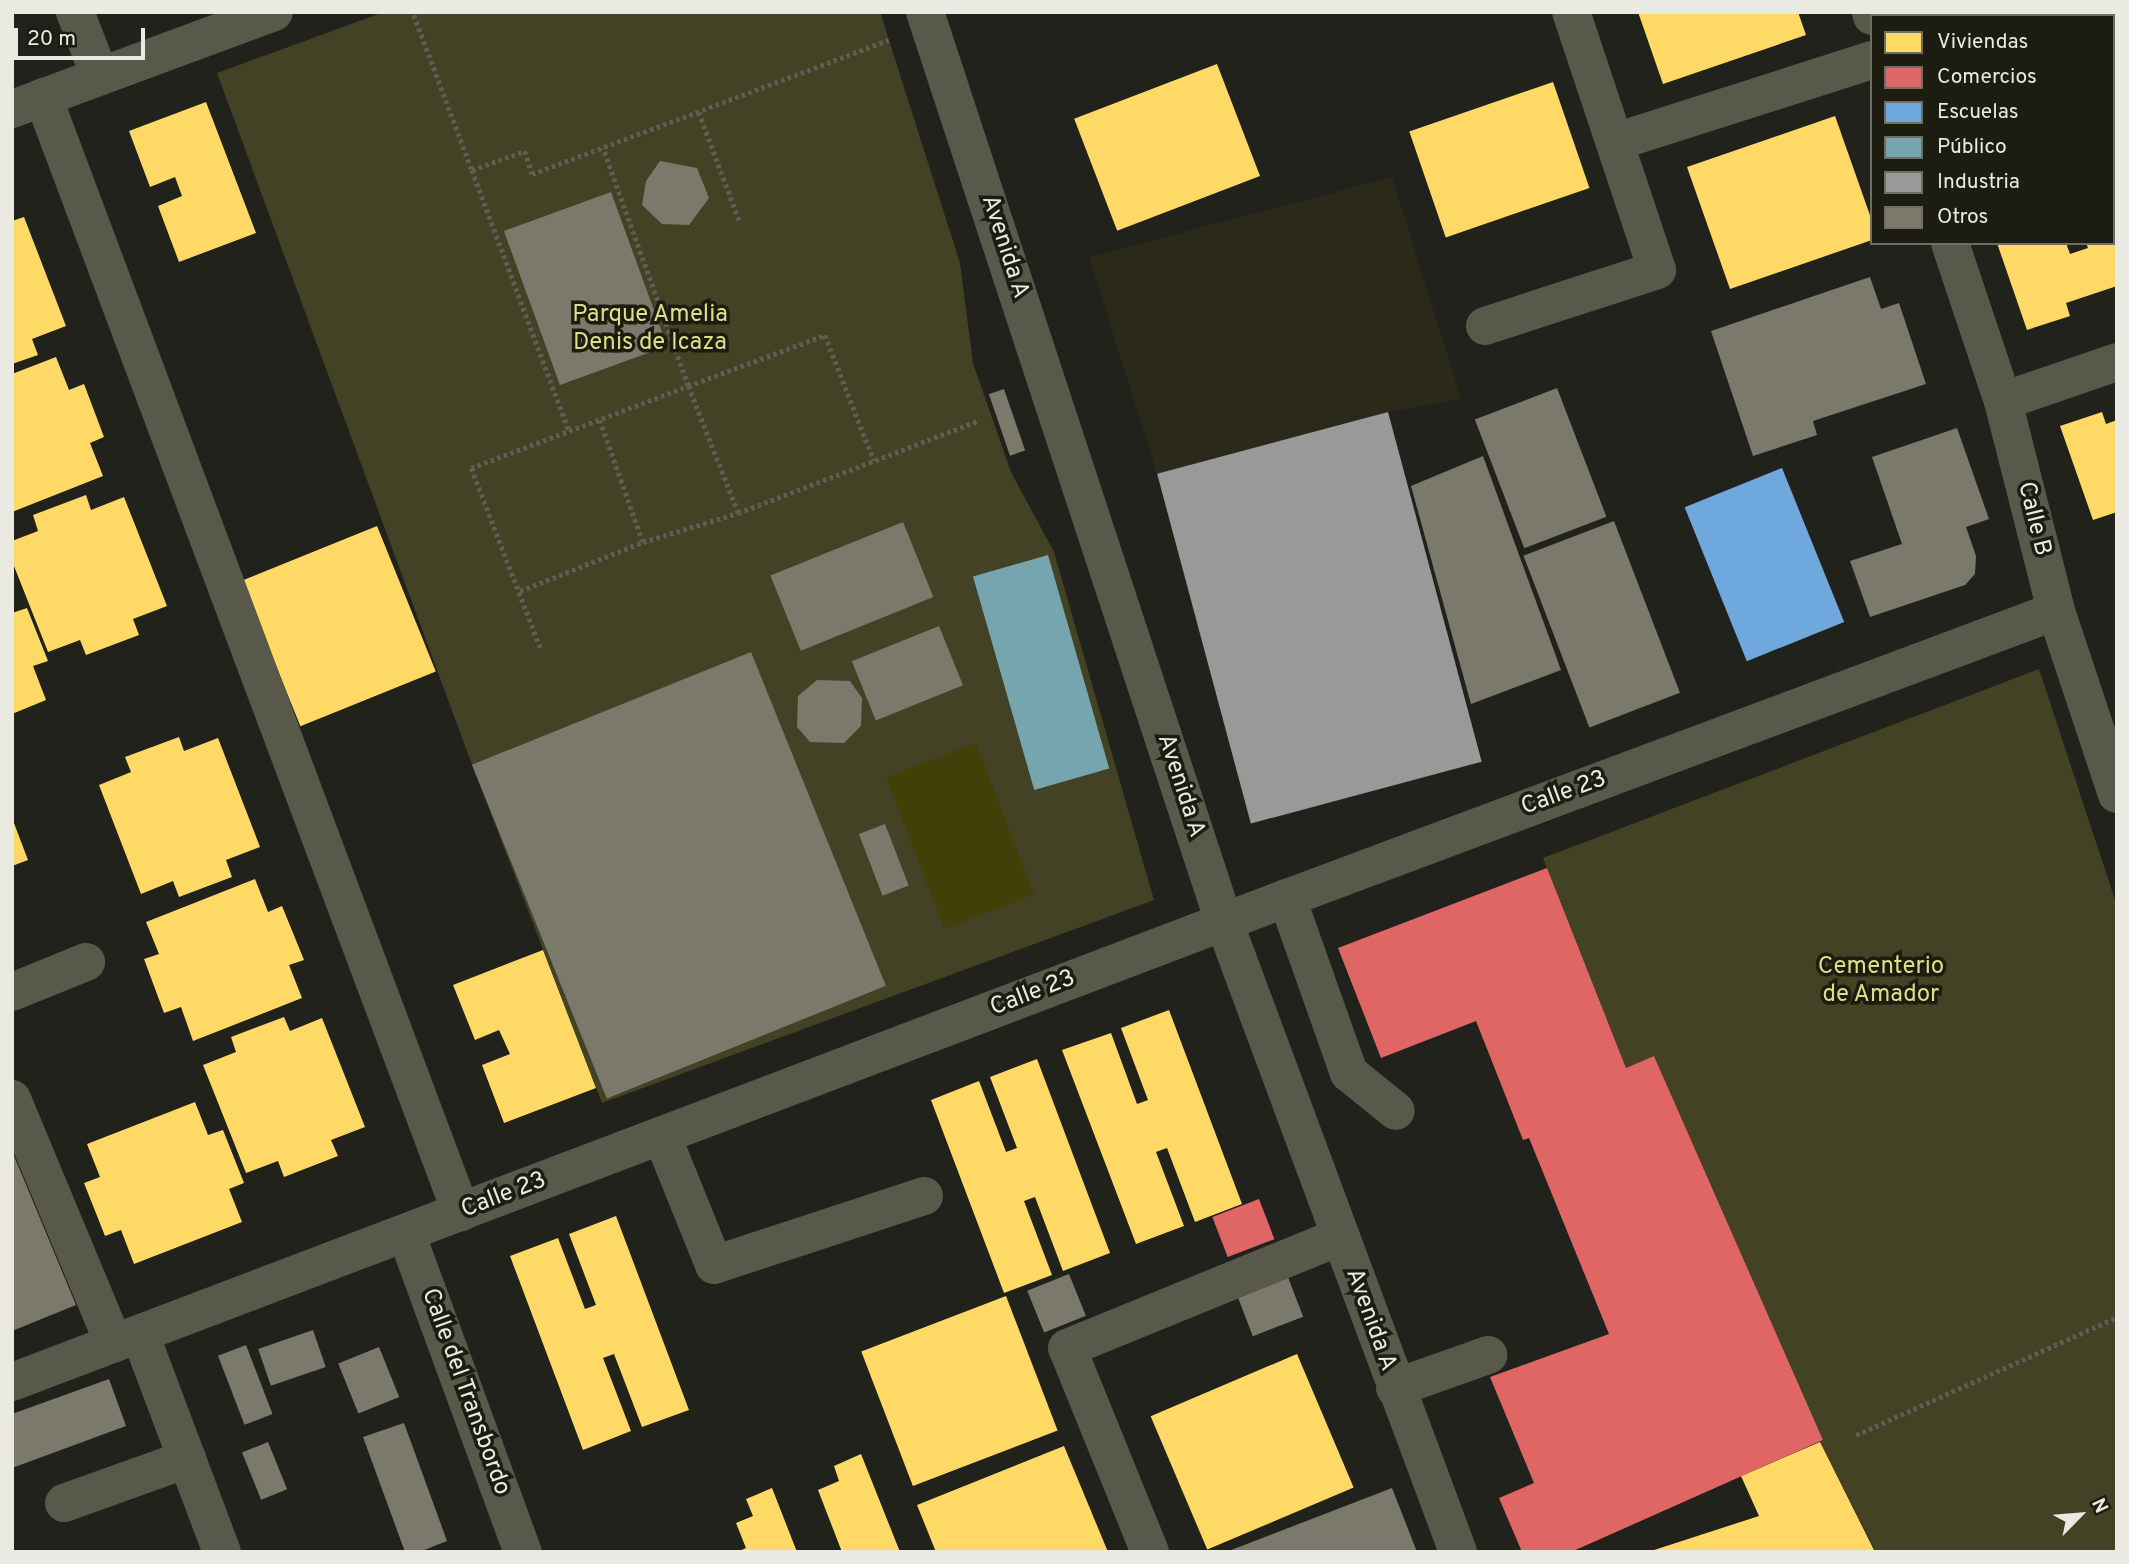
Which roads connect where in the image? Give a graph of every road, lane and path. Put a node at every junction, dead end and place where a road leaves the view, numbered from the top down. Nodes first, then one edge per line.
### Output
1 (75, 12) edge
2 (274, 12) edge
3 (925, 12) edge
4 (1571, 12) edge
5 (414, 15) dead end
6 (891, 39) dead end
7 (1870, 61) edge
8 (100, 76) junction
9 (28, 103) edge
10 (699, 112) junction
11 (1615, 142) junction
12 (603, 148) junction
13 (472, 170) junction
14 (740, 222) dead end
15 (1951, 245) edge
16 (1485, 326) dead end
17 (2117, 362) edge
18 (688, 386) junction
19 (2003, 401) junction
20 (600, 420) junction
21 (980, 420) dead end
22 (569, 431) junction
23 (874, 461) junction
24 (738, 513) junction
25 (643, 542) junction
26 (520, 591) junction
27 (2056, 611) junction
28 (540, 648) dead end
29 (2117, 794) edge
30 (1287, 898) junction
31 (1224, 922) junction
32 (86, 962) dead end
33 (12, 992) edge
34 (12, 1099) edge
35 (1396, 1111) dead end
36 (662, 1136) junction
37 (923, 1196) dead end
38 (461, 1212) junction
39 (406, 1233) junction
40 (1339, 1237) junction
41 (2117, 1317) edge
42 (127, 1339) junction
43 (1488, 1355) dead end
44 (12, 1382) edge
45 (1395, 1388) junction
46 (1856, 1436) dead end
47 (187, 1459) junction
48 (64, 1503) dead end
49 (222, 1552) edge
50 (523, 1552) edge
51 (1150, 1552) edge
52 (1458, 1552) edge

1 - 8 street
2 - 8 street
3 - 31 street, Avenida A
4 - 11 street
5 - 13 path
6 - 10 path
7 - 11 street
8 - 9 street
9 - 38 street
10 - 12 path
10 - 14 path
11 - 16 street
12 - 13 path
12 - 18 path
13 - 22 path
15 - 19 street, Calle B
17 - 19 street
18 - 20 path
18 - 23 path
18 - 24 path
19 - 27 street, Calle B
20 - 22 path
20 - 25 path
21 - 23 path
22 - 26 path
23 - 24 path
24 - 25 path
25 - 26 path
26 - 28 path
27 - 29 street, Calle B
27 - 30 street, Calle 23
30 - 31 street, Calle 23
30 - 35 street
31 - 36 street, Calle 23
31 - 40 street, Avenida A
32 - 33 street
34 - 42 street
36 - 37 street
36 - 38 street, Calle 23
38 - 39 street, Calle 23
39 - 42 street, Calle 23
39 - 50 street, Calle del Transbordo
40 - 45 street, Avenida A
40 - 51 street
41 - 46 path
42 - 44 street, Calle 23
42 - 47 street
43 - 45 street
45 - 52 street, Avenida A
47 - 48 street
47 - 49 street

